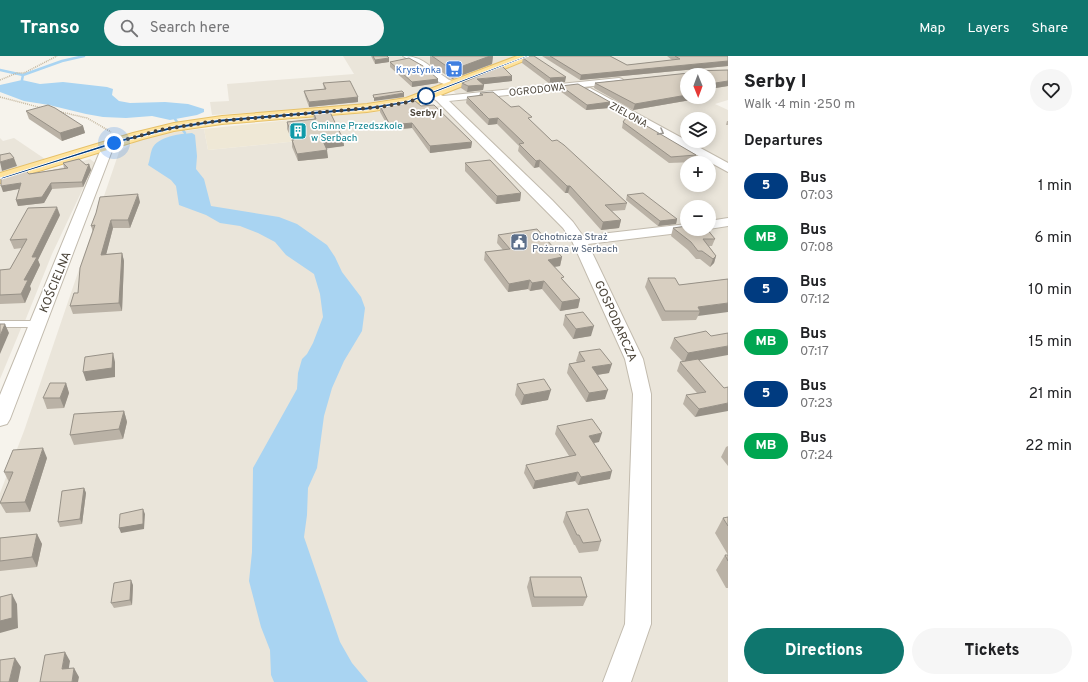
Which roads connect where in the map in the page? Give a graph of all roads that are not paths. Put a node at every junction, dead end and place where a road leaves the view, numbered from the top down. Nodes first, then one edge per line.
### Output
1 (407, 56) edge
2 (527, 56) edge
3 (563, 75) edge
4 (632, 80) edge
5 (454, 85) junction
6 (579, 85) junction
7 (436, 96) junction
8 (104, 146) junction
9 (728, 168) edge
10 (0, 178) edge
11 (728, 222) edge
12 (716, 224) edge
13 (680, 229) edge
14 (579, 241) junction
15 (0, 324) edge
16 (38, 324) junction
17 (0, 419) edge
18 (617, 682) edge

1 - 5 street
2 - 5 main road
3 - 6 street, ZIELONA
4 - 6 street, OGRODOWA
5 - 7 main road
6 - 7 street, OGRODOWA
6 -> 9 street, ZIELONA
7 - 8 main road
7 - 14 street, GOSPODARCZA
8 - 10 main road
8 - 16 street, KOŚCIELNA
11 - 12 street
13 - 14 street
14 - 18 street, GOSPODARCZA
15 - 16 lane
16 - 17 street, KOŚCIELNA

